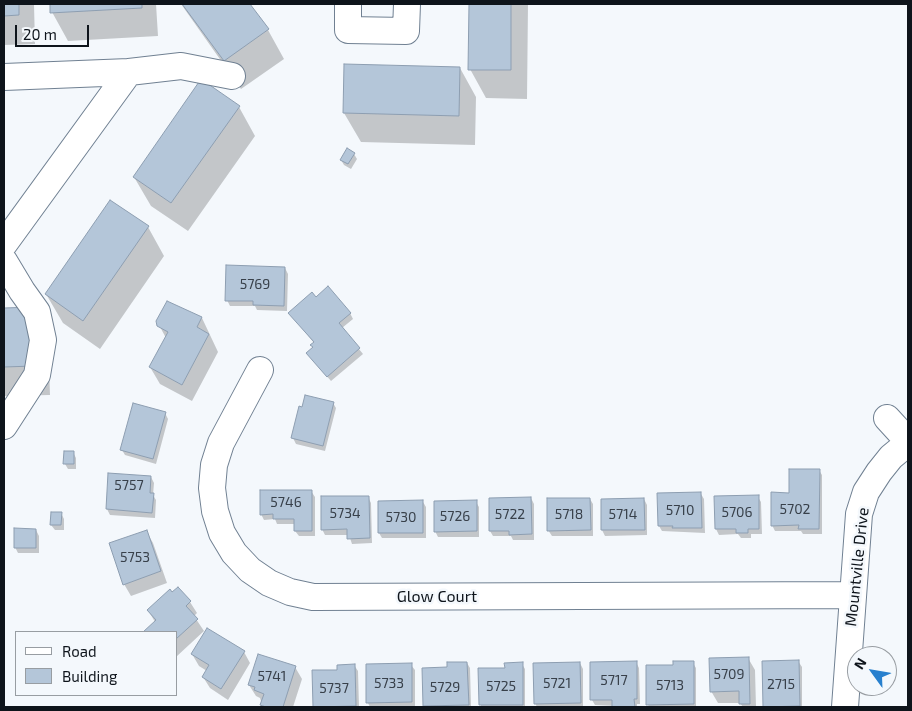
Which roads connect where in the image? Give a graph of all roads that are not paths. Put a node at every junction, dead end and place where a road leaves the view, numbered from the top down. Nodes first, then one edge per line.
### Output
1 (348, 4) edge
2 (407, 4) edge
3 (129, 72) junction
4 (232, 76) dead end
5 (4, 77) edge
6 (4, 244) edge
7 (4, 261) edge
8 (260, 370) dead end
9 (887, 418) dead end
10 (4, 426) edge
11 (908, 442) edge
12 (852, 595) junction
13 (845, 707) edge

1 - 2 street
3 - 4 street
3 - 5 street
3 - 6 street
7 - 10 street
8 - 12 street, Glow Court
9 - 11 street
11 - 12 street, Mountville Drive
12 - 13 street, Mountville Drive

